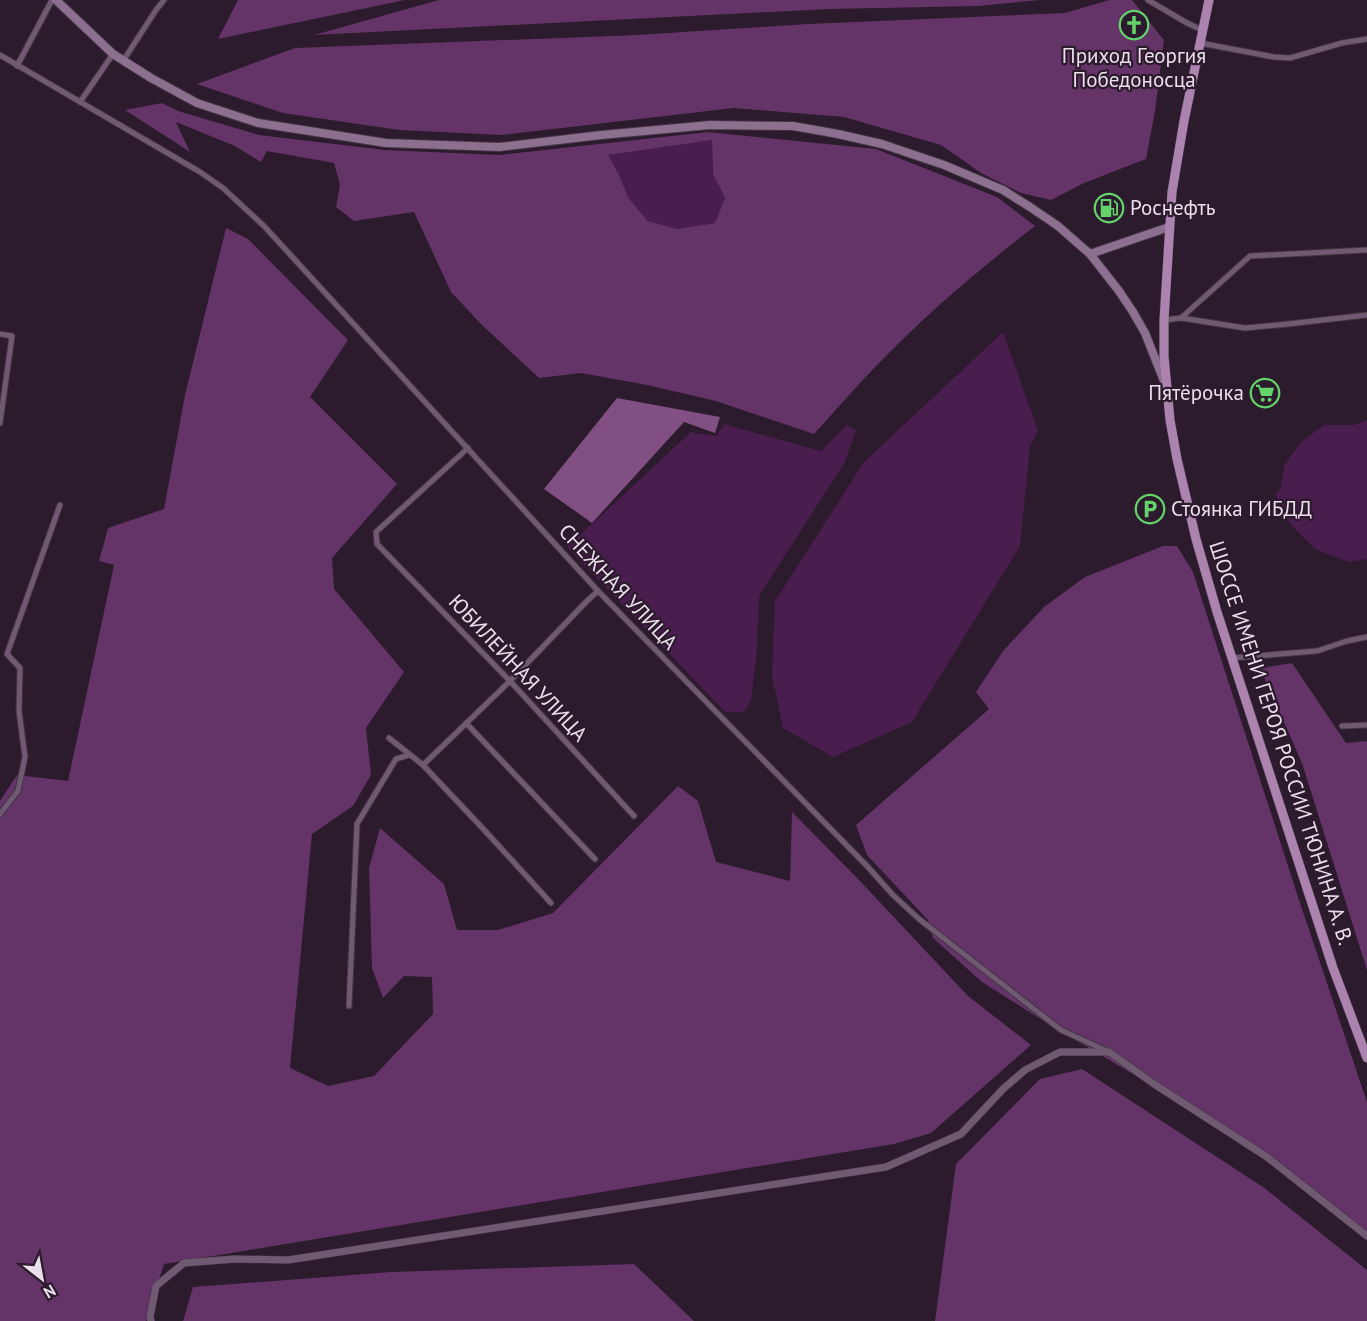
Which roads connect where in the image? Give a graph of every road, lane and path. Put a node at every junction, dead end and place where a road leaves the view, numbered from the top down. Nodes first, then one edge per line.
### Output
1 (54, 0) edge
2 (164, 0) edge
3 (1148, 0) edge
4 (1209, 0) edge
5 (1202, 30) junction
6 (1367, 39) edge
7 (1200, 42) junction
8 (112, 54) junction
9 (0, 55) edge
10 (123, 61) junction
11 (17, 66) junction
12 (80, 102) junction
13 (1169, 227) junction
14 (1367, 250) edge
15 (1090, 254) junction
16 (1367, 315) edge
17 (1181, 318) junction
18 (1164, 320) junction
19 (0, 334) edge
20 (1166, 387) junction
21 (0, 423) edge
22 (468, 448) junction
23 (60, 505) dead end
24 (597, 591) junction
25 (1367, 637) edge
26 (0, 652) edge
27 (7, 654) junction
28 (1232, 658) junction
29 (510, 681) junction
30 (466, 723) junction
31 (1367, 724) edge
32 (1342, 726) dead end
33 (389, 738) dead end
34 (409, 756) junction
35 (423, 765) junction
36 (0, 814) edge
37 (634, 816) dead end
38 (595, 859) dead end
39 (551, 903) dead end
40 (349, 1006) dead end
41 (1109, 1052) junction
42 (1367, 1058) edge
43 (1367, 1236) edge
44 (151, 1321) edge

1 - 8 main road
1 - 11 street
2 - 10 street
3 - 5 street
4 - 5 main road, ШОССЕ ИМЕНИ ГЕРОЯ РОССИИ ТЮНИНА А. В.
5 - 7 main road, ШОССЕ ИМЕНИ ГЕРОЯ РОССИИ ТЮНИНА А. В.
6 - 7 street
7 - 13 main road, ШОССЕ ИМЕНИ ГЕРОЯ РОССИИ ТЮНИНА А. В.
8 - 10 main road
8 - 12 street
9 - 11 street, СНЕЖНАЯ УЛИЦА
10 - 15 main road
11 - 12 street, СНЕЖНАЯ УЛИЦА
12 - 22 street, СНЕЖНАЯ УЛИЦА
13 - 15 main road
13 - 18 main road, ШОССЕ ИМЕНИ ГЕРОЯ РОССИИ ТЮНИНА А. В.
14 - 17 street
15 - 20 main road
16 - 17 street
17 - 18 street
18 - 20 main road, ШОССЕ ИМЕНИ ГЕРОЯ РОССИИ ТЮНИНА А. В.
19 - 21 street
20 - 28 main road, ШОССЕ ИМЕНИ ГЕРОЯ РОССИИ ТЮНИНА А. В.
22 - 24 street, СНЕЖНАЯ УЛИЦА
22 - 29 street, ЮБИЛЕЙНАЯ УЛИЦА
23 - 27 street
24 - 29 street
24 - 41 street, СНЕЖНАЯ УЛИЦА
25 - 28 street
26 - 27 street
27 - 36 street
28 - 42 main road, ШОССЕ ИМЕНИ ГЕРОЯ РОССИИ ТЮНИНА А. В.
29 - 30 street
29 - 37 street, ЮБИЛЕЙНАЯ УЛИЦА
30 - 35 street
30 - 38 street
31 - 32 street
33 - 34 street
34 - 35 street
34 - 40 street
35 - 39 street
41 - 43 street
41 - 44 street

